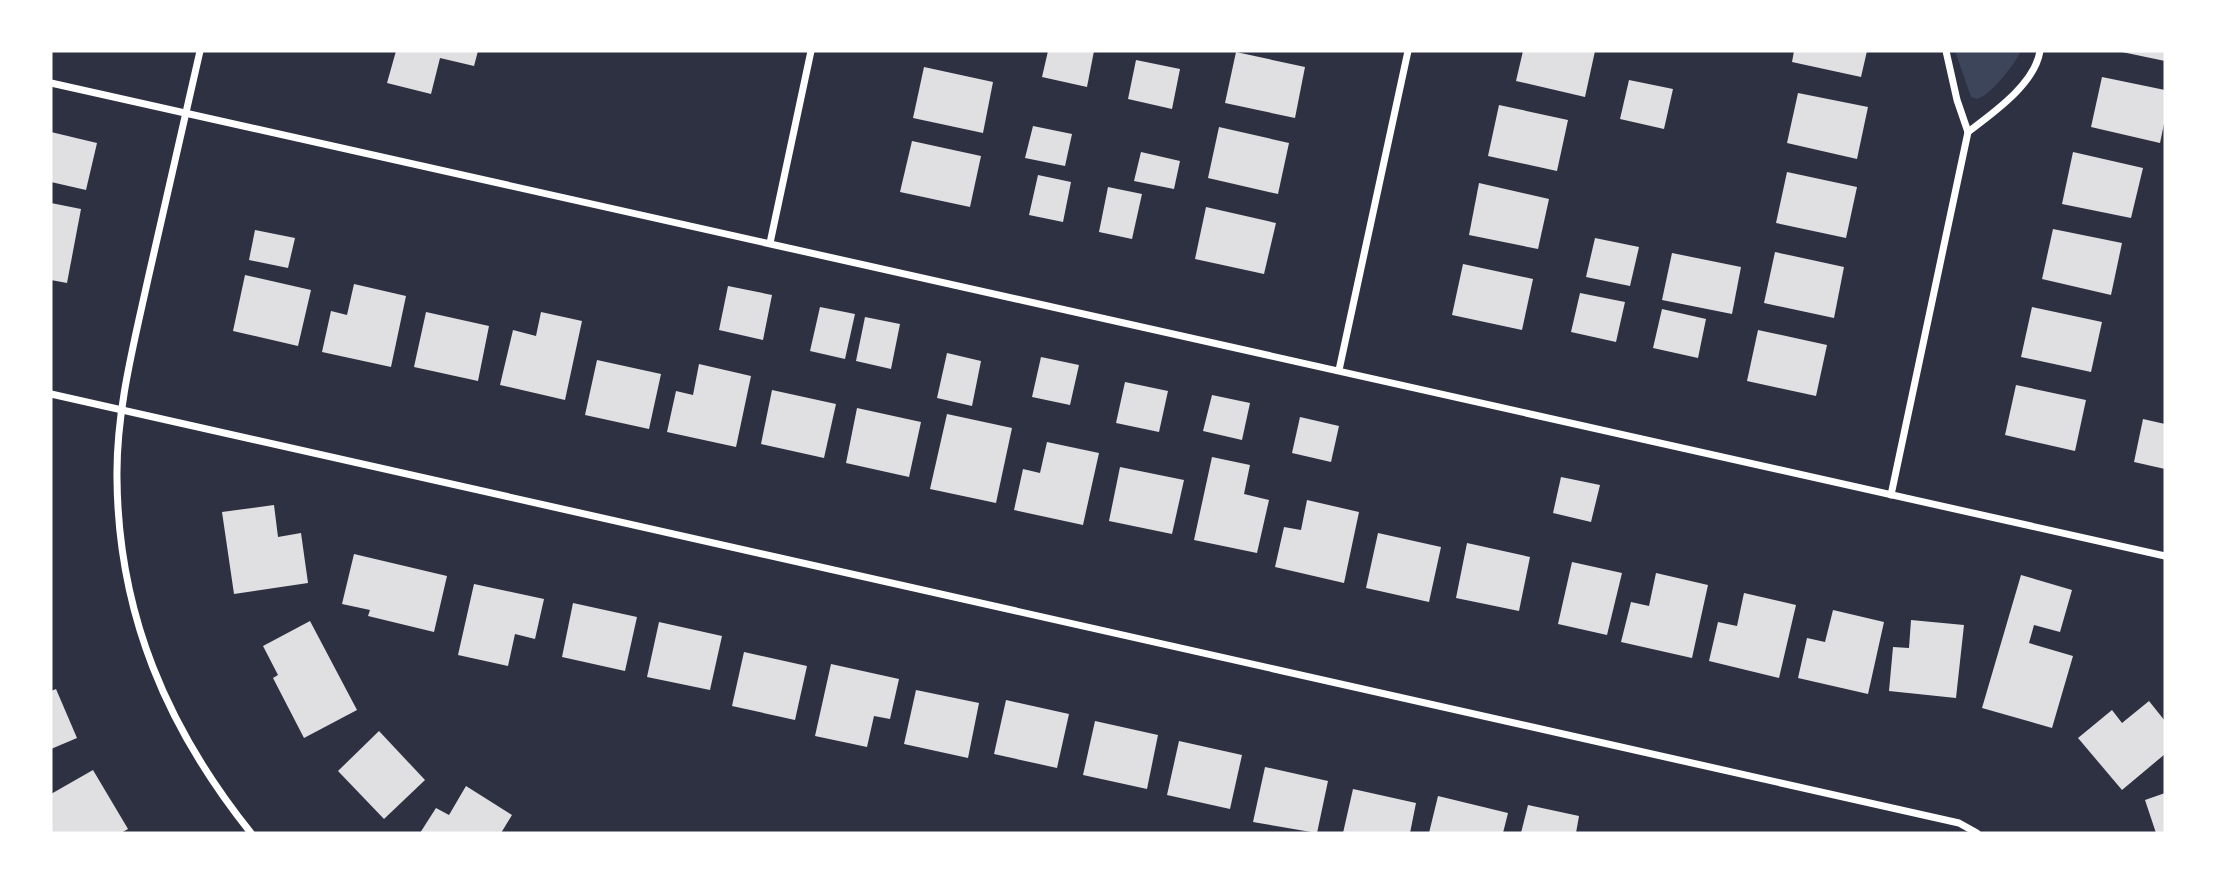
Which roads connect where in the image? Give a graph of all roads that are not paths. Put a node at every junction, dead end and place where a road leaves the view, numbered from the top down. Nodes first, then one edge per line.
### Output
1 (200, 51) edge
2 (811, 51) edge
3 (1408, 51) edge
4 (1946, 51) edge
5 (2039, 51) edge
6 (51, 83) edge
7 (185, 114) junction
8 (1968, 132) junction
9 (770, 243) junction
10 (1339, 370) junction
11 (51, 394) edge
12 (123, 410) junction
13 (1891, 495) junction
14 (2165, 556) edge
15 (251, 833) edge
16 (1977, 833) edge

1 - 7 street
2 - 9 street
3 - 10 street
4 - 8 street
5 - 8 street
6 - 7 street
7 - 9 street
7 - 12 street
8 - 13 street
9 - 10 street
10 - 13 street
11 - 12 street
12 - 15 street
12 - 16 street
13 - 14 street

